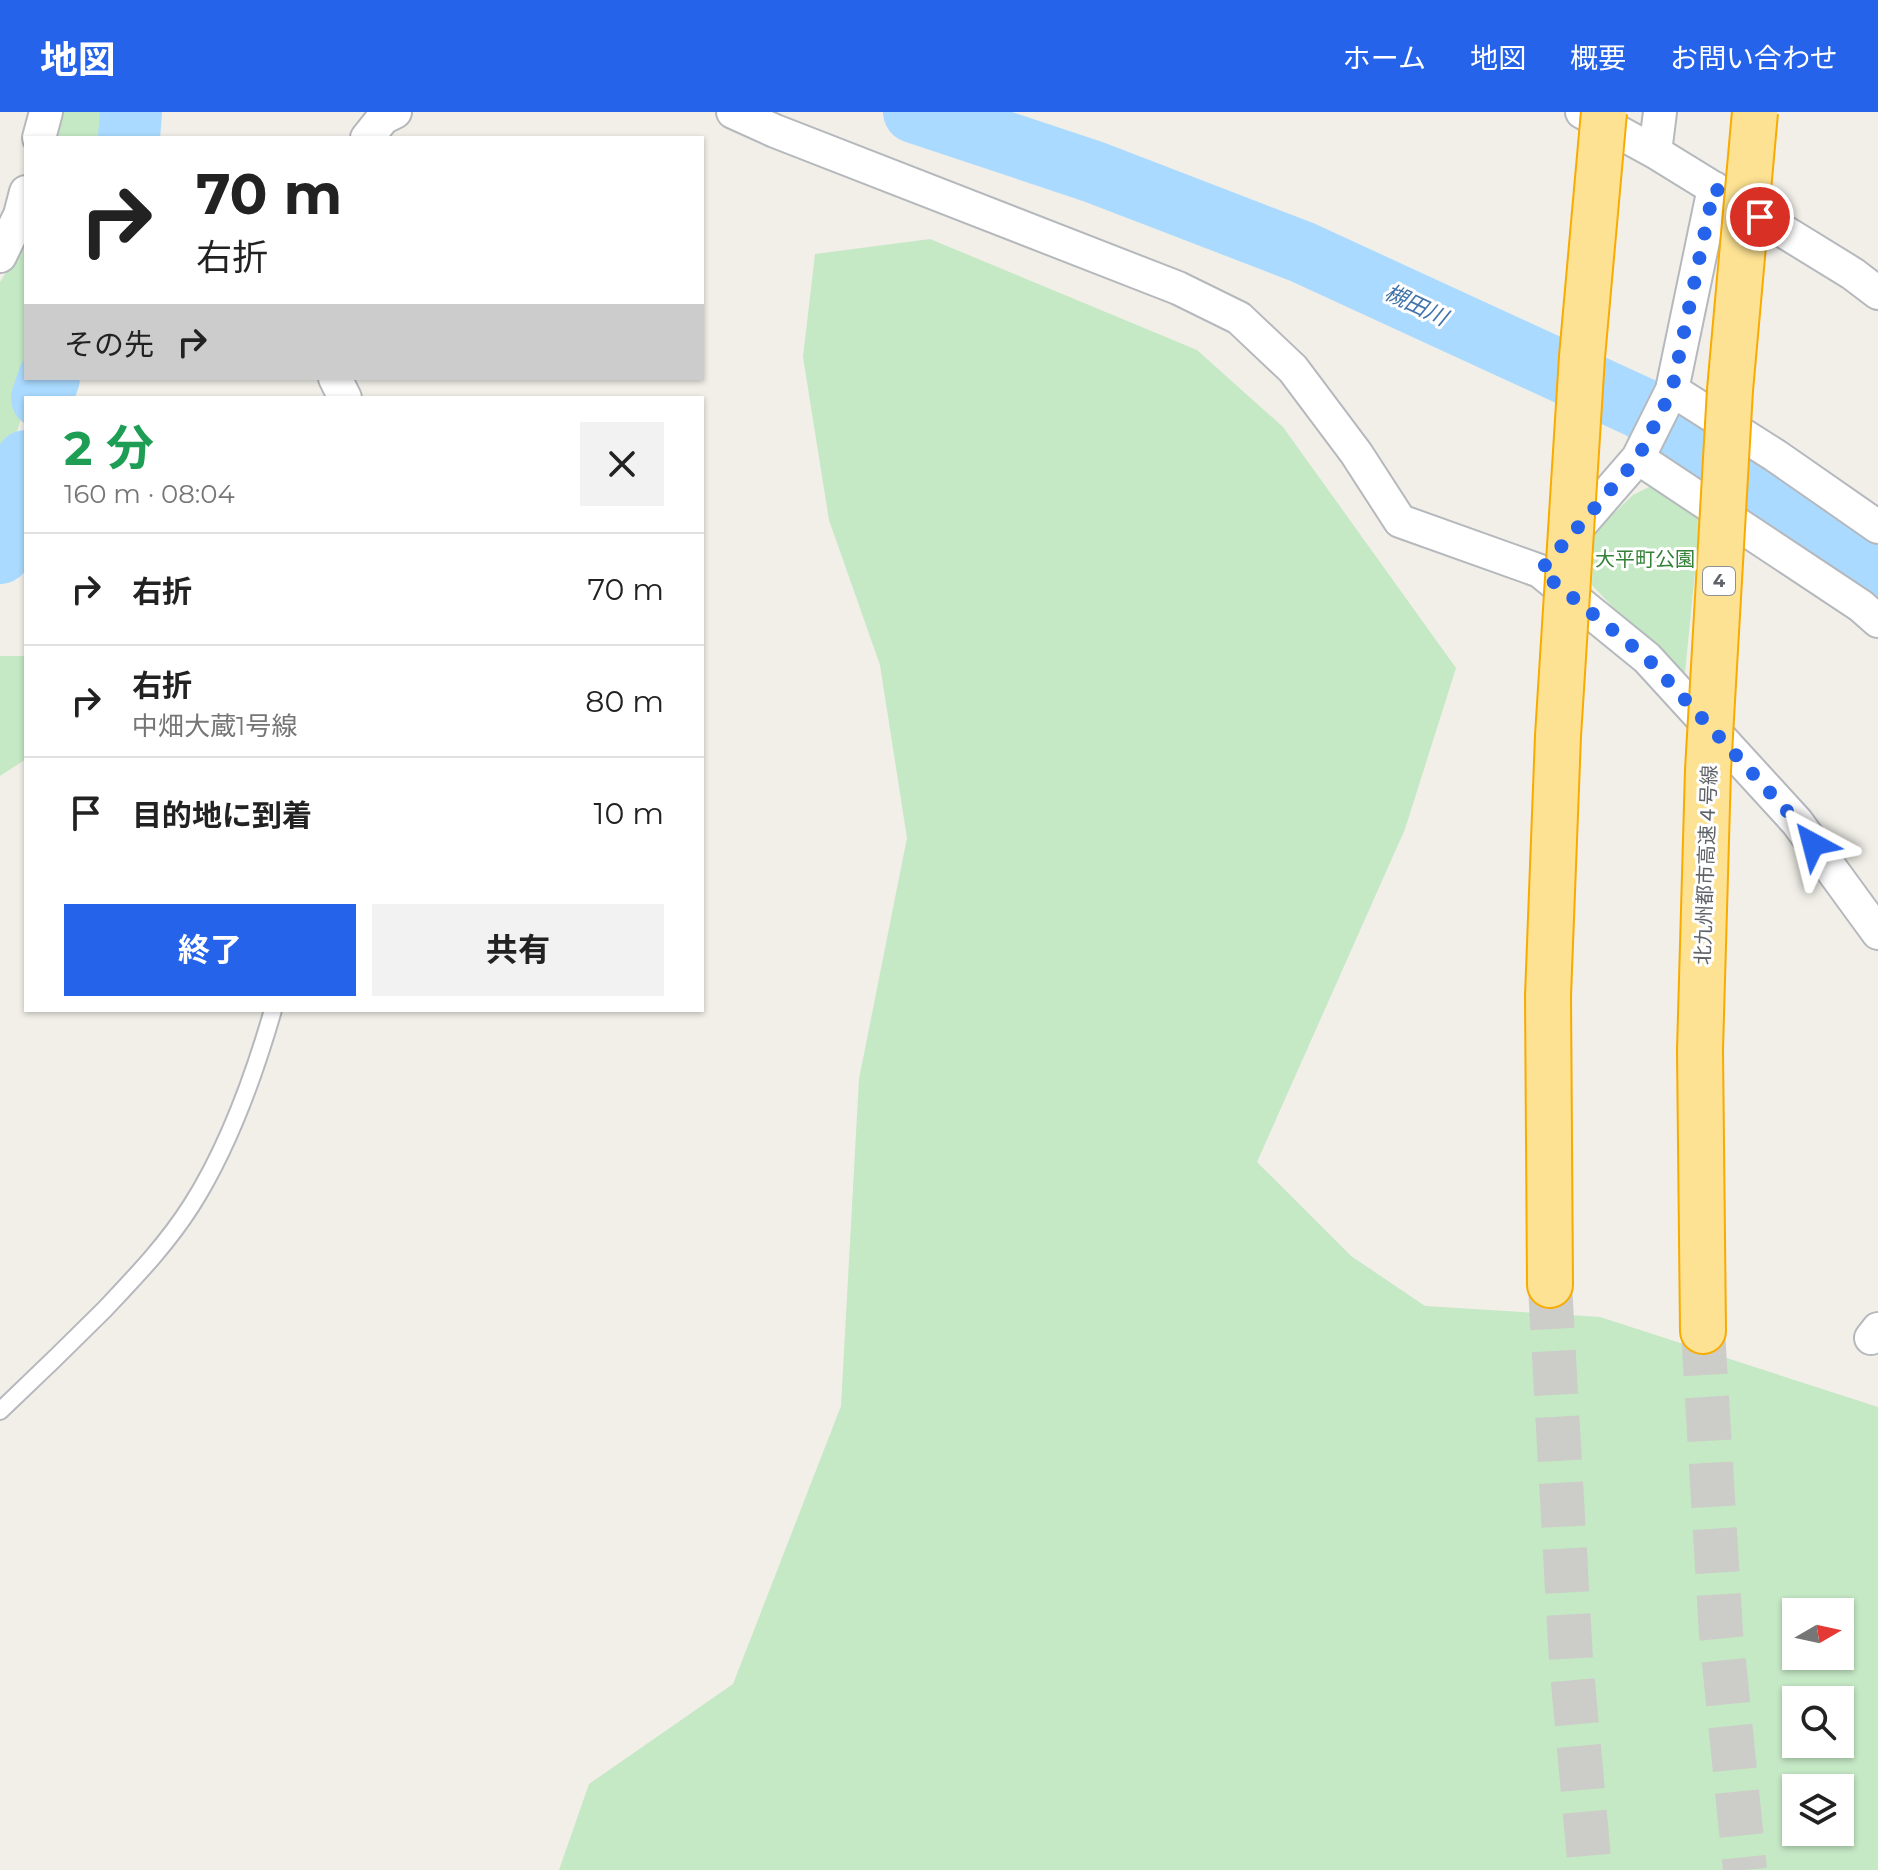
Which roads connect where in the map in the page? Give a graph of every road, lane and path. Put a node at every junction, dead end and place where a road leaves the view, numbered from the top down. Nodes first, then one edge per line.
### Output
1 (46, 112) edge
2 (395, 112) edge
3 (733, 112) edge
4 (1582, 112) edge
5 (1604, 112) edge
6 (1660, 112) edge
7 (1755, 112) edge
8 (40, 136) edge
9 (369, 136) edge
10 (1655, 152) junction
11 (1714, 188) junction
12 (24, 200) edge
13 (0, 256) edge
14 (1878, 293) edge
15 (1672, 390) junction
16 (1638, 458) junction
17 (1878, 527) edge
18 (1540, 571) junction
19 (1878, 621) edge
20 (1878, 933) edge
21 (272, 1012) edge
22 (1550, 1285) tunnel mouth
23 (1703, 1331) tunnel mouth
24 (0, 1411) edge

1 - 8 street
2 - 9 street
3 - 18 street
4 - 10 street
5 - 22 highway, bridge
6 - 10 street
7 - 23 highway, 北九州都市高速４号線 / 4, bridge
10 - 11 street
11 - 14 street
11 - 15 street
12 - 13 street
15 - 16 street
15 - 17 street
16 - 18 street
16 - 19 street
18 - 20 street
21 - 24 lane

